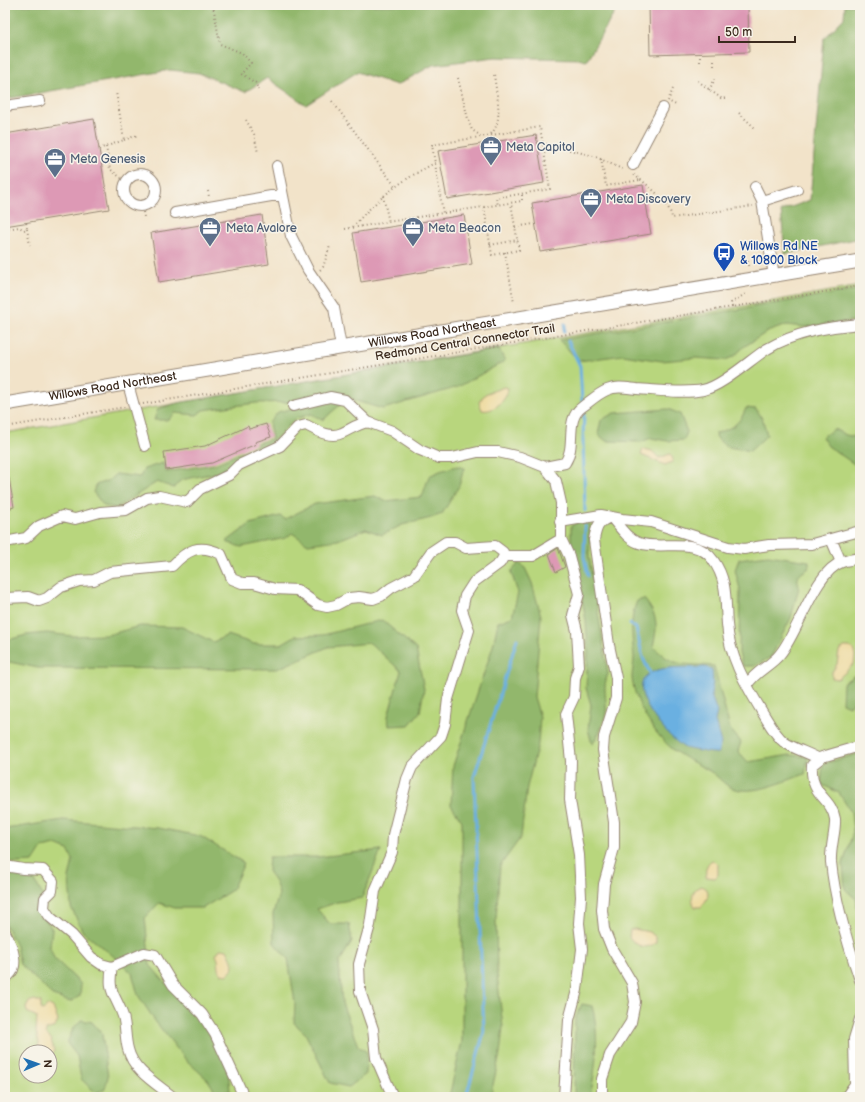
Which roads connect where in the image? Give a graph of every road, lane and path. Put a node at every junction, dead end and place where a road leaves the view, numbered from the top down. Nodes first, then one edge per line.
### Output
1 (213, 5) edge
2 (700, 53) dead end
3 (714, 61) dead end
4 (700, 62) dead end
5 (714, 67) dead end
6 (494, 73) dead end
7 (458, 78) dead end
8 (714, 79) dead end
9 (698, 81) dead end
10 (673, 89) dead end
11 (258, 90) dead end
12 (709, 90) junction
13 (116, 92) dead end
14 (669, 98) dead end
15 (726, 98) dead end
16 (40, 101) dead end
17 (332, 101) dead end
18 (5, 106) edge
19 (664, 108) dead end
20 (739, 113) dead end
21 (246, 120) dead end
22 (754, 128) dead end
23 (138, 135) dead end
24 (491, 135) junction
25 (482, 136) junction
26 (124, 140) junction
27 (542, 143) junction
28 (106, 147) junction
29 (99, 149) dead end
30 (258, 153) dead end
31 (601, 159) junction
32 (435, 163) junction
33 (633, 165) dead end
34 (277, 166) dead end
35 (121, 178) dead end
36 (640, 180) junction
37 (395, 186) junction
38 (755, 187) dead end
39 (797, 190) dead end
40 (208, 191) dead end
41 (522, 194) junction
42 (282, 196) junction
43 (383, 196) junction
44 (209, 199) dead end
45 (512, 203) junction
46 (759, 203) junction
47 (498, 205) junction
48 (484, 207) junction
49 (144, 212) dead end
50 (175, 213) dead end
51 (443, 213) junction
52 (144, 217) dead end
53 (26, 222) dead end
54 (388, 222) junction
55 (534, 224) dead end
56 (515, 227) junction
57 (352, 228) junction
58 (5, 229) edge
59 (27, 229) junction
60 (344, 229) dead end
61 (518, 240) junction
62 (490, 244) junction
63 (30, 245) dead end
64 (330, 246) dead end
65 (505, 252) junction
66 (748, 261) dead end
67 (860, 261) edge
68 (748, 266) dead end
69 (318, 271) dead end
70 (774, 276) junction
71 (860, 286) edge
72 (744, 290) dead end
73 (514, 303) dead end
74 (732, 307) junction
75 (860, 324) edge
76 (341, 347) junction
77 (128, 384) junction
78 (5, 404) edge
79 (143, 404) dead end
80 (293, 406) dead end
81 (126, 407) dead end
82 (368, 422) junction
83 (5, 427) edge
84 (145, 446) dead end
85 (545, 467) junction
86 (611, 517) junction
87 (560, 522) junction
88 (860, 531) edge
89 (560, 539) junction
90 (831, 539) junction
91 (5, 542) edge
92 (504, 556) junction
93 (860, 558) edge
94 (841, 562) junction
95 (5, 598) edge
96 (747, 685) junction
97 (860, 746) edge
98 (819, 759) junction
99 (5, 866) edge
100 (5, 932) edge
101 (112, 967) junction
102 (5, 978) edge
103 (860, 980) edge
104 (860, 1019) edge
105 (173, 1097) edge
106 (244, 1097) edge
107 (394, 1097) edge
108 (564, 1097) edge
109 (602, 1097) edge
110 (846, 1097) edge

1 - 11 path
2 - 4 path
3 - 5 path
6 - 24 path
7 - 25 path
8 - 12 path
9 - 12 path
10 - 14 path
12 - 15 path
13 - 26 path
16 - 18 lane
17 - 37 path
19 - 33 lane
20 - 22 path
21 - 30 path
23 - 26 path
24 - 25 path
24 - 27 path
25 - 32 path
26 - 28 path
27 - 31 path
27 - 41 path
28 - 29 path
28 - 35 path
31 - 36 path
31 - 36 path
32 - 37 path
32 - 51 path
34 - 42 lane
36 - 46 path
37 - 43 path
38 - 46 lane
39 - 46 lane
40 - 44 path
41 - 45 path
41 - 47 path
42 - 50 lane
42 - 76 lane
43 - 54 path
43 - 57 path
45 - 47 path
45 - 56 path
46 - 70 lane
47 - 48 path
48 - 51 path
48 - 62 path
49 - 52 path
51 - 54 path
53 - 59 path
54 - 57 path
55 - 56 path
56 - 61 path
57 - 60 path
58 - 59 path
59 - 63 path
61 - 62 path
61 - 65 path
62 - 65 path
64 - 69 path
65 - 73 path
66 - 68 path
67 - 70 main road, Willows Road Northeast
70 - 76 main road, Willows Road Northeast
71 - 74 path, Redmond Central Connector Trail
72 - 74 path
74 - 79 path, Redmond Central Connector Trail
75 - 85 lane
76 - 77 main road, Willows Road Northeast
77 - 78 main road, Willows Road Northeast
77 - 84 lane
80 - 82 lane
81 - 83 path
82 - 85 lane
82 - 91 lane
85 - 87 lane
86 - 87 lane
86 - 90 lane
86 - 96 lane
86 - 109 lane
87 - 89 lane
88 - 90 lane
89 - 92 lane
89 - 108 lane
90 - 94 lane
92 - 95 lane
92 - 107 lane
93 - 94 lane
94 - 96 lane
96 - 98 lane
97 - 98 lane
98 - 103 lane
99 - 101 lane
100 - 102 lane
101 - 105 lane
101 - 106 lane
104 - 110 lane

